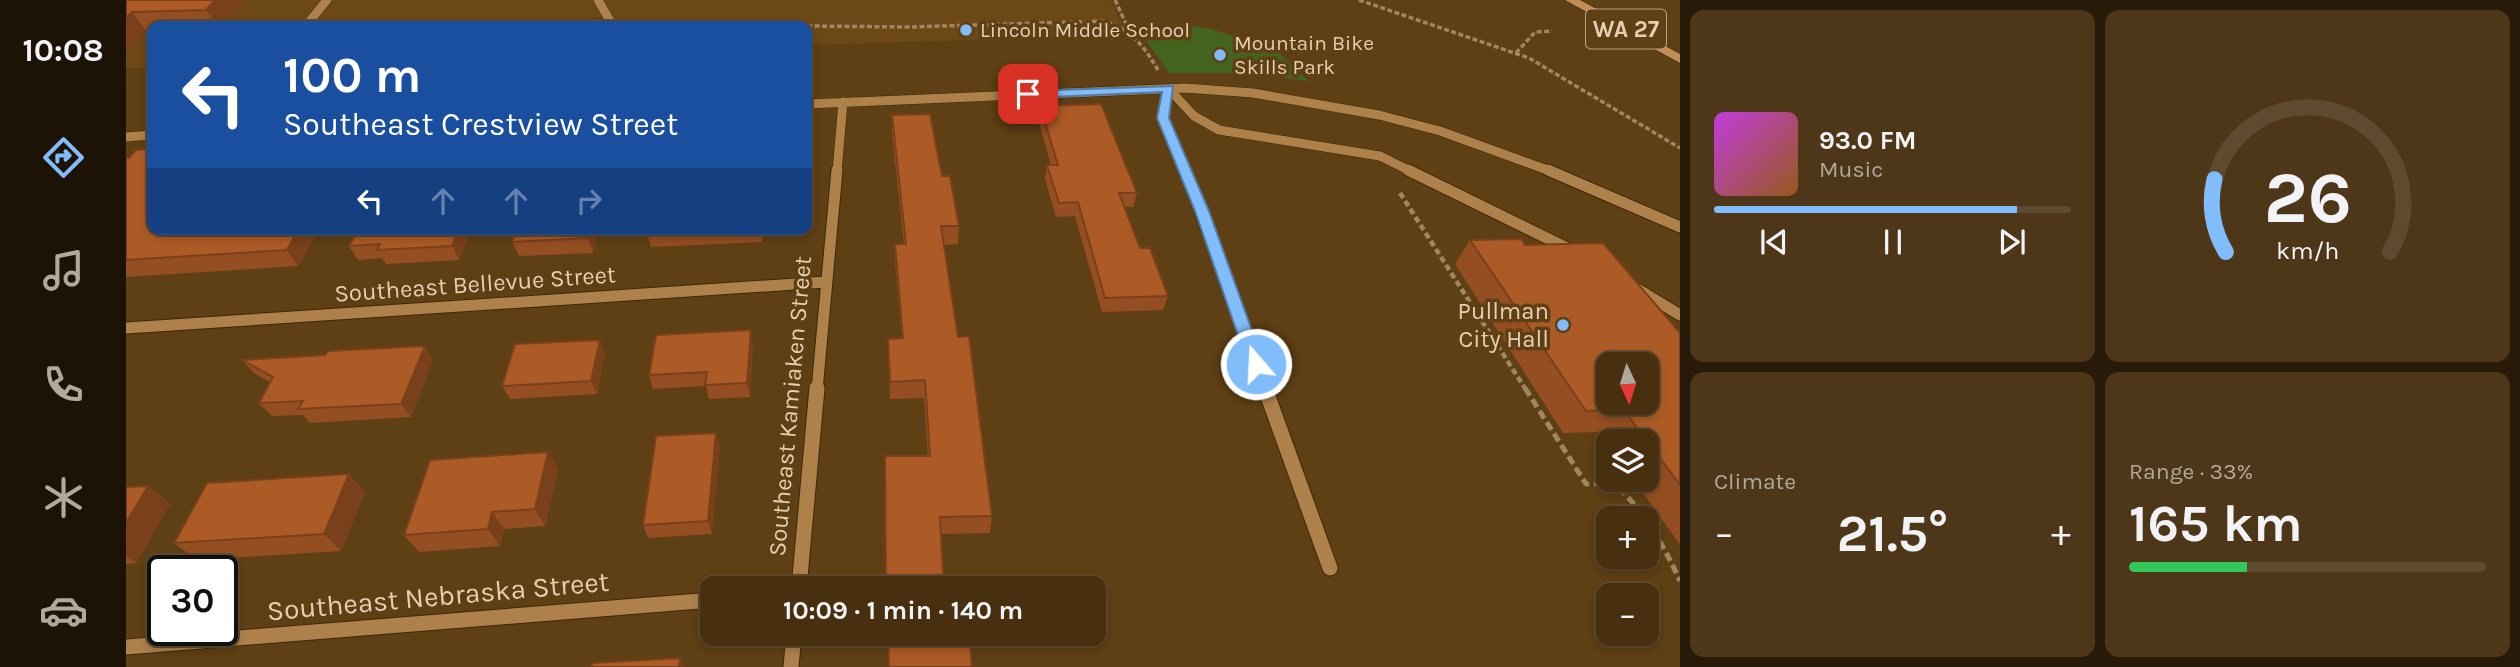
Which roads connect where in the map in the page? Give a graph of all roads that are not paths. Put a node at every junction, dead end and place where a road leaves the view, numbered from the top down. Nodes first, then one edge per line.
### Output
1 (327, 0) edge
2 (598, 0) edge
3 (1571, 0) edge
4 (310, 21) edge
5 (610, 21) edge
6 (1680, 59) edge
7 (1169, 89) junction
8 (843, 102) junction
9 (812, 104) edge
10 (147, 135) edge
11 (126, 137) edge
12 (1680, 227) edge
13 (1584, 256) edge
14 (826, 282) junction
15 (1627, 282) edge
16 (1680, 315) edge
17 (126, 328) edge
18 (1330, 568) dead end
19 (800, 576) edge
20 (700, 601) edge
21 (793, 646) edge
22 (126, 647) edge
23 (791, 667) edge

1 - 4 street
2 - 5 street
3 - 6 main road, WA 27
7 - 8 street
7 - 12 street
7 - 13 street
7 - 18 street
8 - 9 street
8 - 14 street, Southeast Kamiaken Street
10 - 11 street
14 - 17 street, Southeast Bellevue Street
14 - 19 street, Southeast Kamiaken Street
15 - 16 street
20 - 22 street, Southeast Nebraska Street
21 - 23 street

